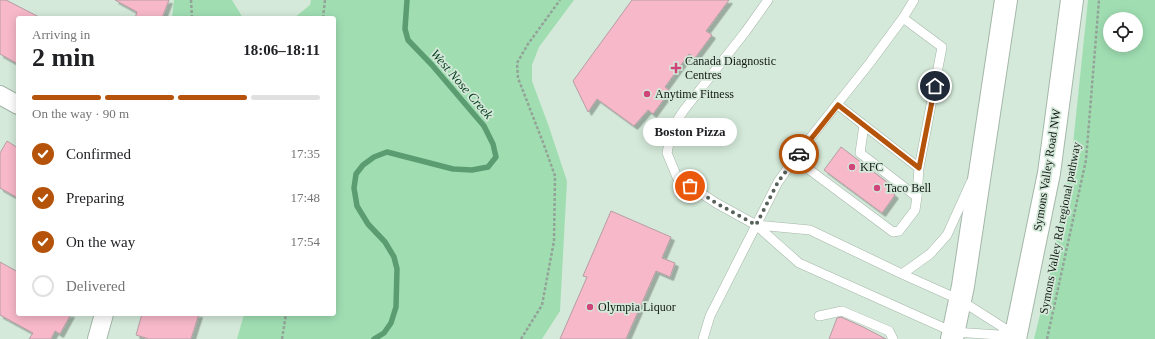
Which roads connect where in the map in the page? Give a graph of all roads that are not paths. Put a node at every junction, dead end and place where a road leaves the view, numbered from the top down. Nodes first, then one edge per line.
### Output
1 (768, 0) edge
2 (914, 0) edge
3 (1006, 0) edge
4 (1072, 0) edge
5 (903, 18) junction
6 (0, 95) edge
7 (16, 104) edge
8 (838, 105) junction
9 (864, 125) junction
10 (983, 156) junction
11 (795, 159) junction
12 (919, 168) junction
13 (917, 197) junction
14 (756, 225) junction
15 (902, 274) junction
16 (960, 300) junction
17 (103, 316) edge
18 (819, 316) dead end
19 (953, 336) edge
20 (1016, 337) edge
21 (97, 339) edge
22 (703, 339) edge
23 (893, 339) edge

1 - 14 lane
2 - 5 lane
3 - 10 main road
4 - 20 main road, Symons Valley Road NW
5 - 8 lane
5 - 12 lane
6 - 7 street
8 - 9 lane
8 - 11 lane
9 - 12 lane
9 - 13 lane
10 - 15 lane
10 - 16 main road
11 - 13 lane
11 - 14 lane
12 - 13 lane
14 - 15 lane
14 - 19 lane
14 - 22 lane
15 - 16 lane
16 - 19 main road
16 - 20 lane
17 - 21 street
18 - 23 lane
19 - 20 lane

